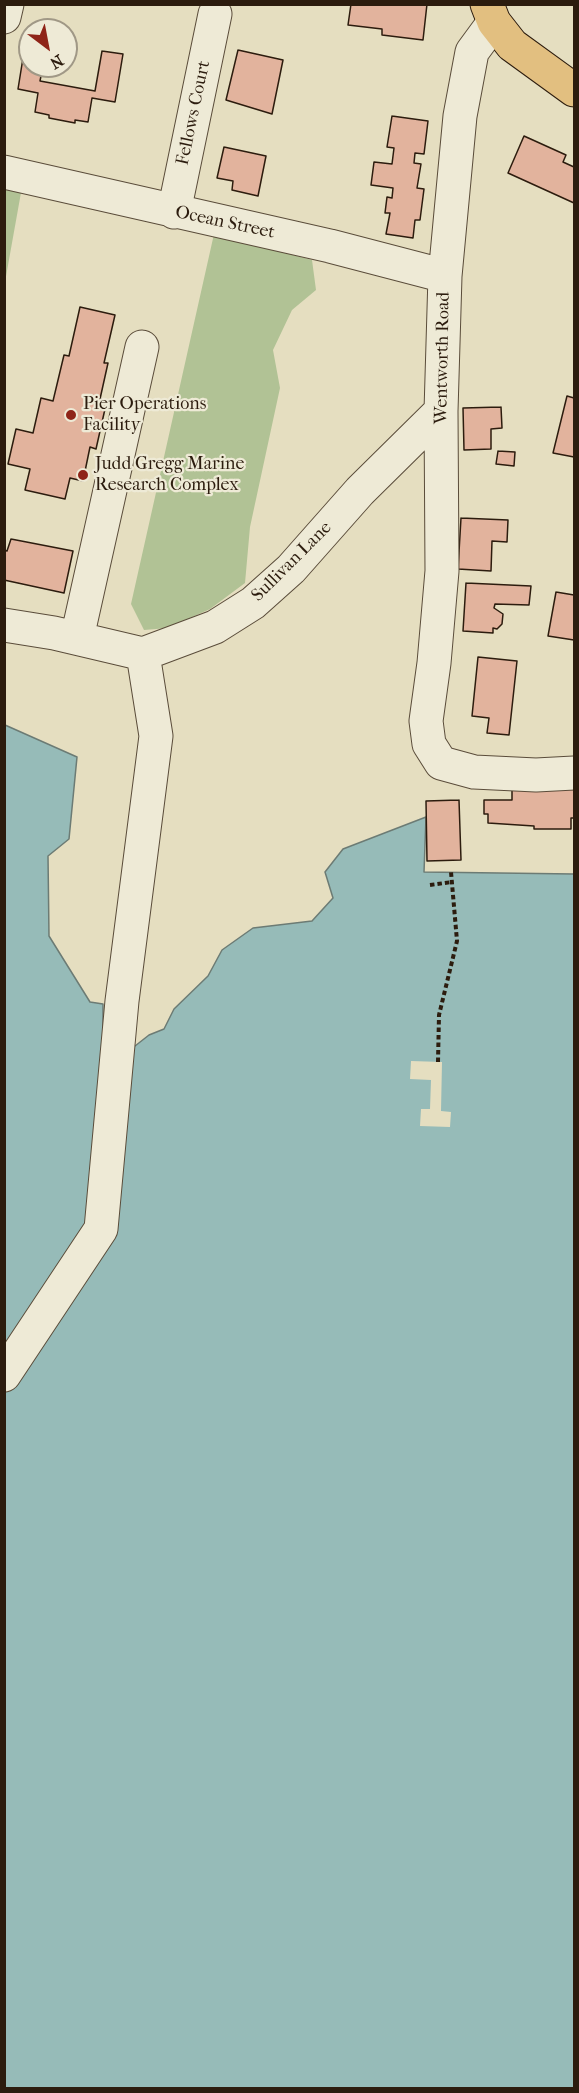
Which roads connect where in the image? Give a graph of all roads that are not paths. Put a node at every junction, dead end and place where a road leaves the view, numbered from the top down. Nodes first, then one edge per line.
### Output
1 (7, 4) edge
2 (491, 13) edge
3 (215, 14) dead end
4 (4, 18) edge
5 (574, 90) edge
6 (4, 172) edge
7 (174, 212) junction
8 (445, 276) junction
9 (142, 346) dead end
10 (441, 411) junction
11 (4, 626) edge
12 (76, 638) junction
13 (143, 654) junction
14 (574, 773) edge
15 (4, 1375) edge

1 - 4 street
2 - 5 main road
2 - 8 street, Wentworth Road
3 - 7 street, Fellows Court
6 - 7 street, Ocean Street
7 - 8 street, Ocean Street
8 - 10 street, Wentworth Road
9 - 12 street
10 - 13 street, Sullivan Lane
10 - 14 street, Wentworth Road
11 - 12 street
12 - 13 street
13 - 15 street

